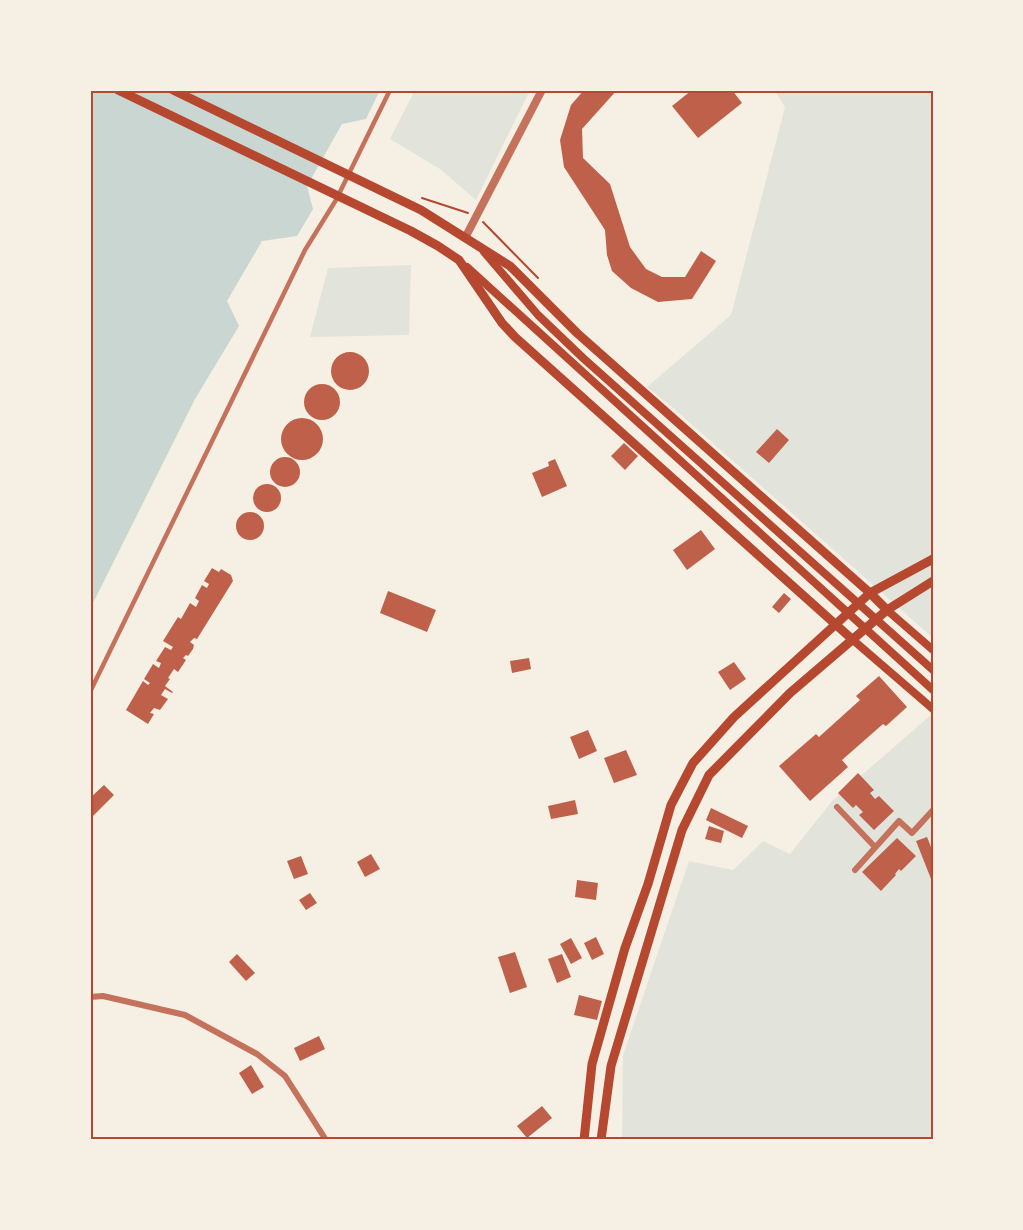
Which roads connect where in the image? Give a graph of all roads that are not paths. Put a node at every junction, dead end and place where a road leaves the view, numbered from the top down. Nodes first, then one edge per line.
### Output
1 (118, 90) edge
2 (173, 90) edge
3 (390, 90) edge
4 (542, 90) edge
5 (465, 238) junction
6 (482, 249) junction
7 (459, 260) junction
8 (933, 559) edge
9 (933, 581) edge
10 (870, 593) junction
11 (886, 610) junction
12 (836, 624) junction
13 (853, 640) junction
14 (933, 650) edge
15 (933, 670) edge
16 (933, 690) edge
17 (90, 692) edge
18 (933, 709) edge
19 (837, 807) dead end
20 (933, 810) edge
21 (875, 847) junction
22 (855, 870) dead end
23 (90, 997) edge
24 (326, 1140) edge
25 (584, 1140) edge
26 (601, 1140) edge

1 - 7 main road
2 - 5 main road
3 - 17 street
4 - 5 street
5 - 6 main road
6 - 10 main road
6 - 15 main road
7 - 12 main road
7 - 16 main road
8 - 10 main road
9 - 11 main road
10 - 11 main road
10 - 12 main road
11 - 13 main road
11 - 14 main road
12 - 13 main road
12 - 25 main road
13 - 18 main road
13 - 26 main road
19 - 21 street
20 - 21 street
21 - 22 street
23 - 24 street

